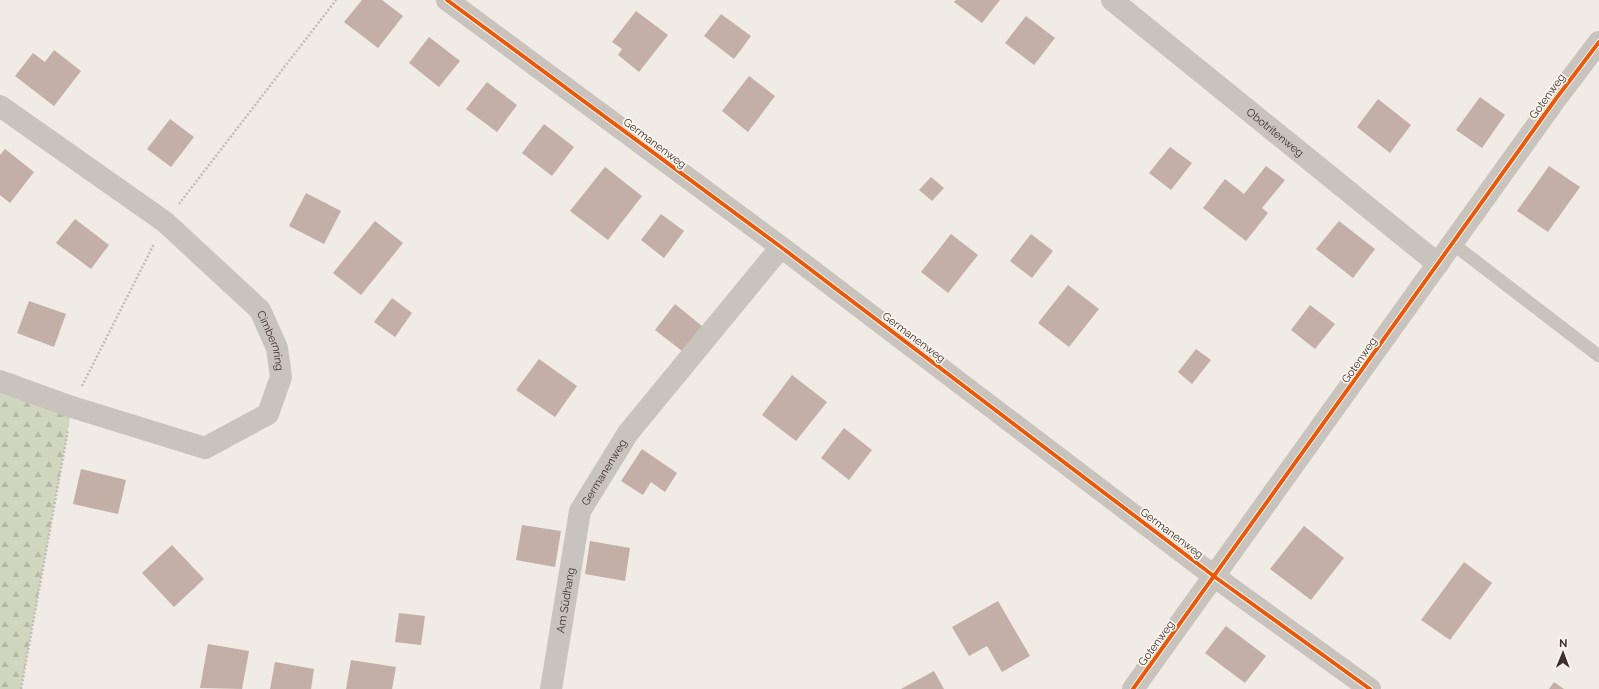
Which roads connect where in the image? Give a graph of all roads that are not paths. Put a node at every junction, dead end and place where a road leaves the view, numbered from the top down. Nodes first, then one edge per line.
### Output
1 (447, 0) edge
2 (1112, 0) edge
3 (1599, 42) edge
4 (0, 106) edge
5 (1453, 244) junction
6 (781, 247) junction
7 (1438, 264) junction
8 (1599, 356) edge
9 (0, 381) edge
10 (580, 511) joint
11 (1215, 577) junction
12 (1134, 686) edge
13 (551, 689) edge
14 (1370, 689) edge

1 - 6 street, Germanenweg
2 - 7 street, Obotritenweg
3 - 5 street, Gotenweg
4 - 9 street, Cimbernring
5 - 7 street, Gotenweg
5 - 8 lane
6 - 10 street, Germanenweg
6 - 11 street, Germanenweg
7 - 11 street, Gotenweg
10 - 13 street, Am Südhang
11 - 12 street, Gotenweg
11 - 14 street, Germanenweg

